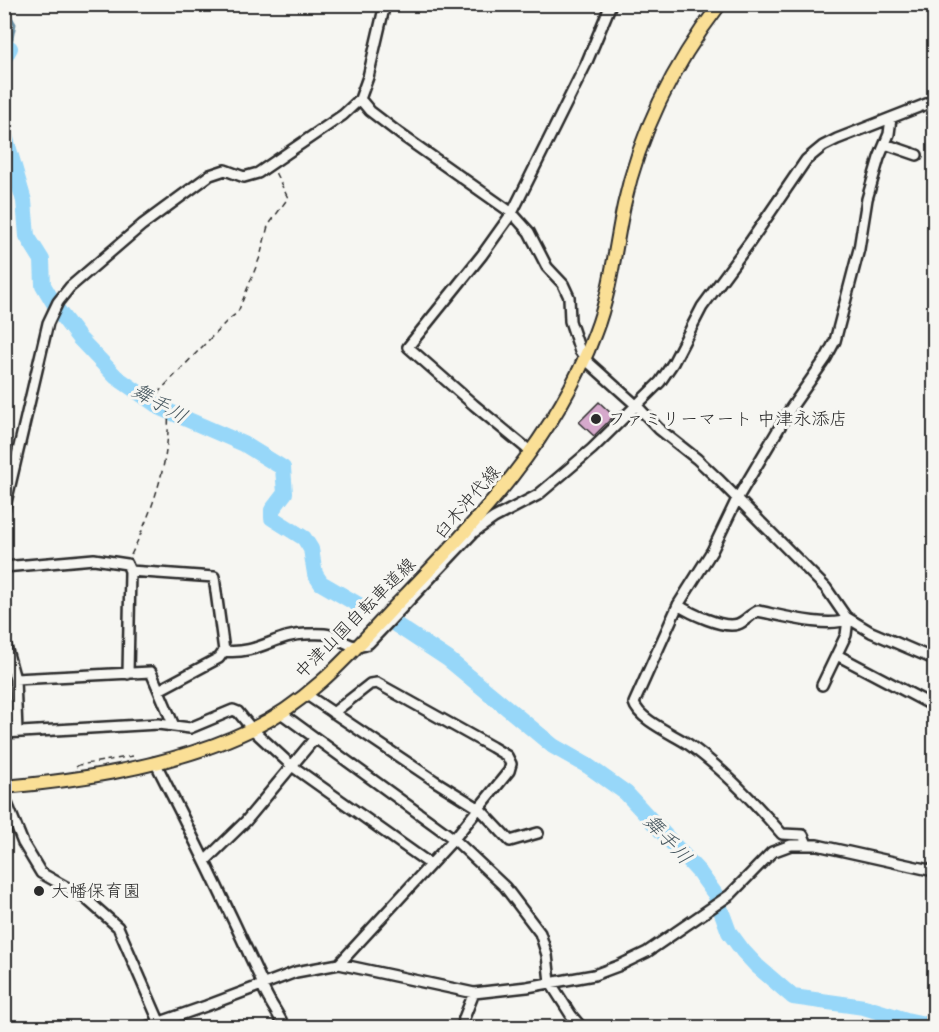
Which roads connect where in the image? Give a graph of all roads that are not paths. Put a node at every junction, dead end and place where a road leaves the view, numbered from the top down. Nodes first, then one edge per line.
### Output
1 (385, 4) edge
2 (611, 4) edge
3 (720, 4) edge
4 (360, 99) junction
5 (934, 101) edge
6 (891, 118) junction
7 (885, 144) junction
8 (917, 155) dead end
9 (512, 213) junction
10 (585, 358) junction
11 (637, 406) junction
12 (531, 452) junction
13 (737, 499) junction
14 (4, 511) edge
15 (4, 567) edge
16 (128, 567) junction
17 (678, 605) junction
18 (848, 619) junction
19 (4, 639) edge
20 (357, 647) junction
21 (224, 651) junction
22 (837, 655) junction
23 (8, 658) edge
24 (934, 659) edge
25 (128, 674) junction
26 (15, 679) junction
27 (822, 685) dead end
28 (159, 690) junction
29 (307, 695) junction
30 (934, 703) edge
31 (281, 713) junction
32 (333, 713) junction
33 (174, 726) junction
34 (252, 729) junction
35 (17, 732) junction
36 (4, 733) edge
37 (315, 738) junction
38 (155, 762) junction
39 (292, 766) junction
40 (4, 787) edge
41 (5, 802) edge
42 (480, 809) junction
43 (538, 833) dead end
44 (454, 839) junction
45 (807, 844) junction
46 (205, 861) junction
47 (430, 864) junction
48 (934, 871) edge
49 (339, 964) junction
50 (550, 982) junction
51 (262, 985) junction
52 (474, 993) junction
53 (161, 1024) edge
54 (584, 1027) edge
55 (142, 1028) edge
56 (285, 1028) edge
57 (463, 1028) edge

1 - 4 street
2 - 9 street
3 - 10 main road, 臼木沖代線
4 - 9 street
4 - 14 street
5 - 6 street
6 - 7 street
6 - 11 street
7 - 8 street
7 - 13 street
9 - 10 street
9 - 12 street
10 - 11 street
10 - 12 main road, 臼木沖代線
11 - 13 street
11 - 20 street
12 - 20 main road, 臼木沖代線
13 - 17 street
13 - 18 street
15 - 16 street
16 - 21 street
16 - 25 street
17 - 18 street
17 - 45 street
18 - 22 street
18 - 24 street
19 - 23 street
20 - 21 street
20 - 29 main road, 臼木沖代線
21 - 28 street
22 - 27 street
22 - 30 street
23 - 26 street
25 - 26 street
25 - 28 street
26 - 35 street
28 - 33 street
29 - 31 main road, 臼木沖代線
29 - 32 street
31 - 34 main road, 臼木沖代線
31 - 37 street
32 - 42 street
32 - 42 street
33 - 34 street
33 - 35 street
34 - 38 main road, 臼木沖代線
34 - 39 street
35 - 36 street
37 - 39 street
37 - 44 street
38 - 40 main road, 臼木沖代線
38 - 46 street
39 - 46 street
39 - 47 street
40 - 41 street
41 - 53 street
42 - 43 street
42 - 44 street
44 - 47 street
44 - 50 street
45 - 48 street
45 - 50 street
46 - 51 street
47 - 49 street
49 - 51 street
49 - 52 street
50 - 52 street
50 - 54 street
51 - 53 street
51 - 56 street
52 - 57 street
53 - 55 street

